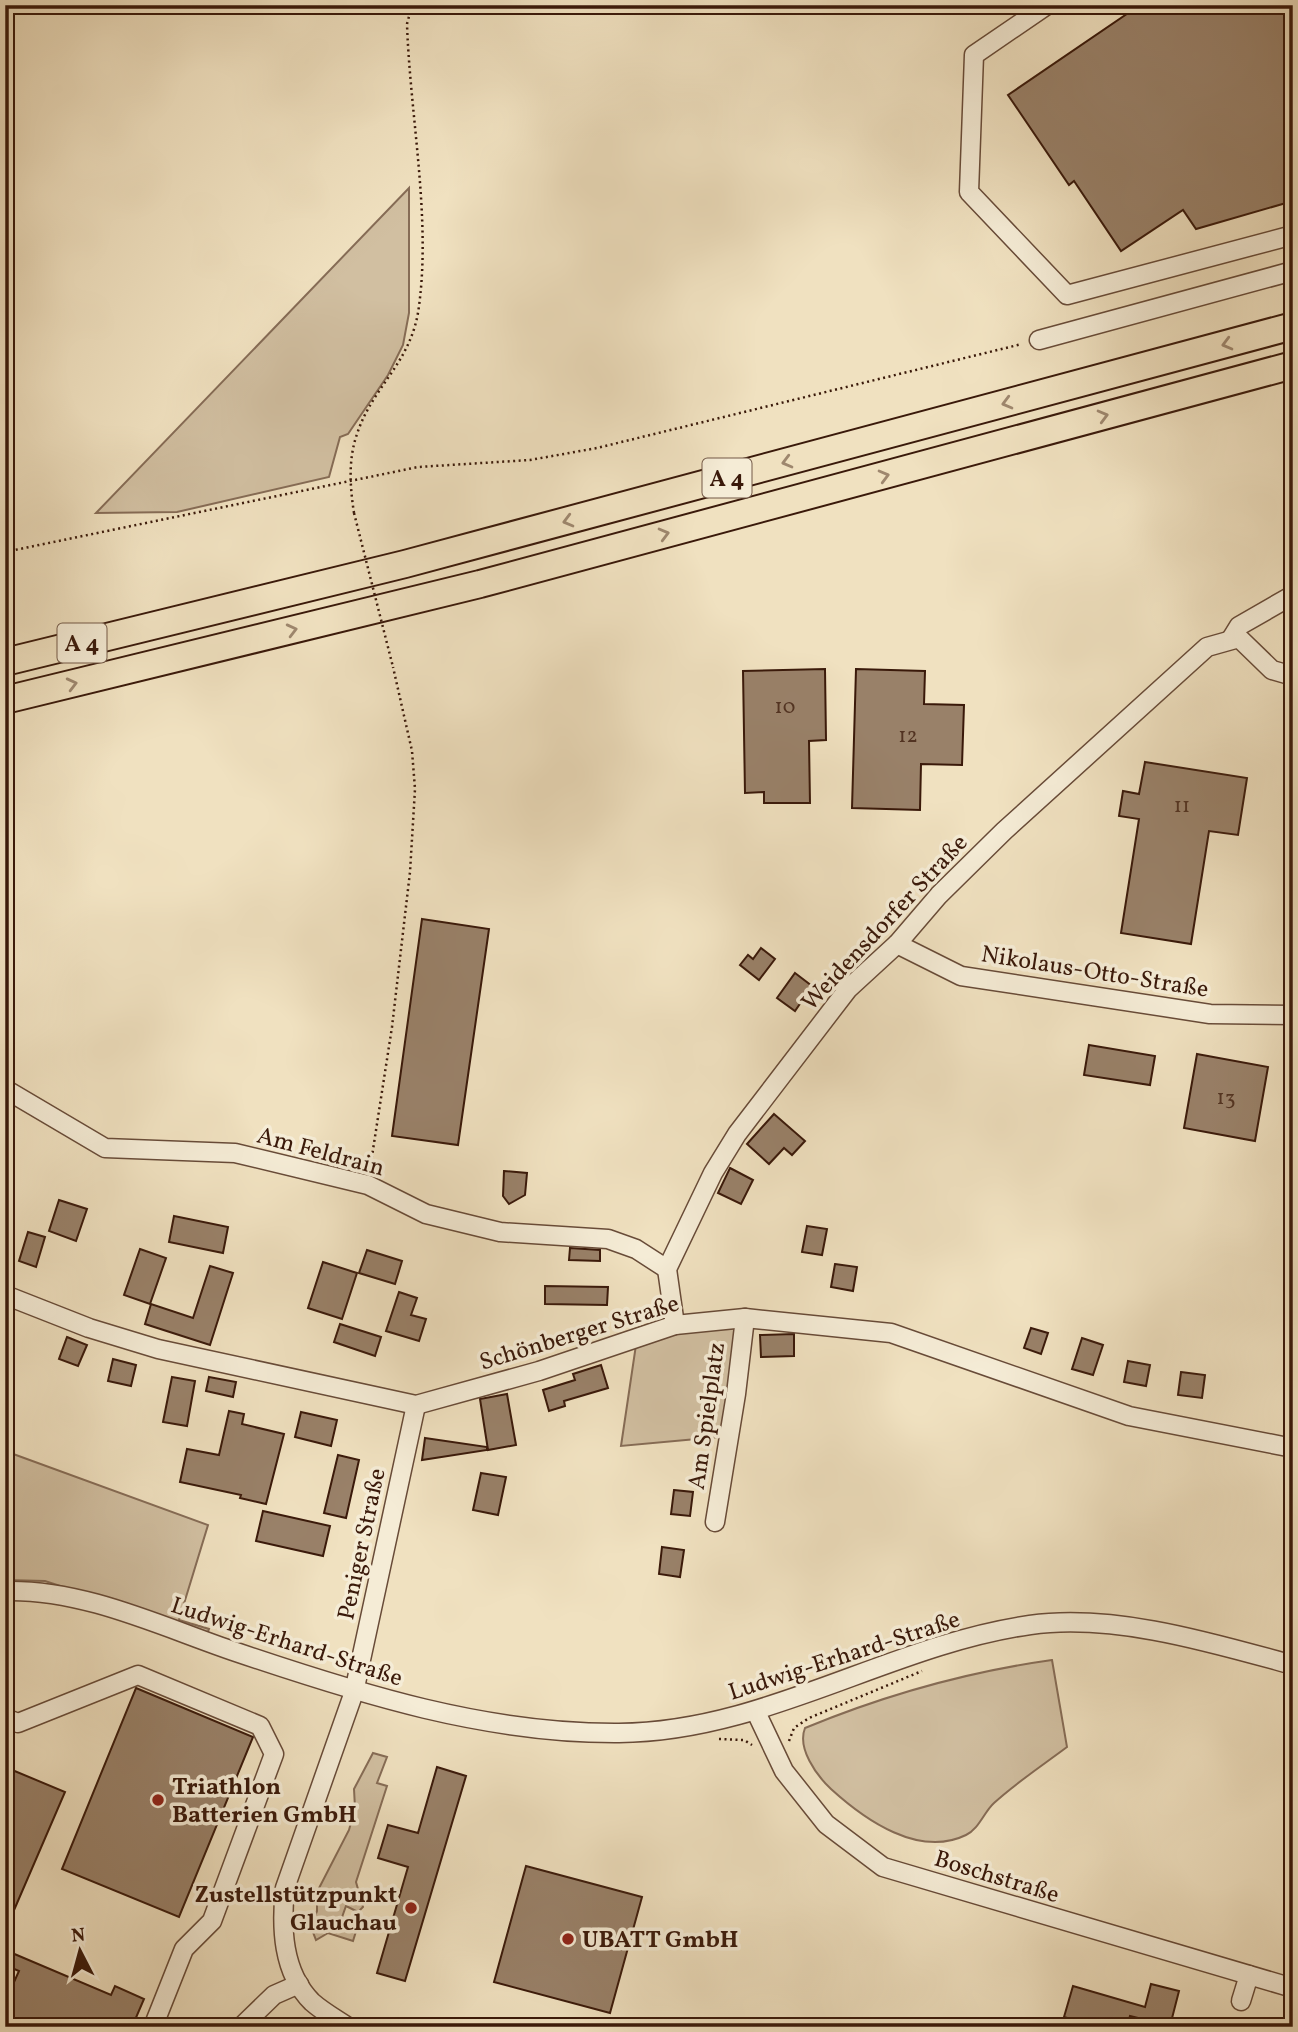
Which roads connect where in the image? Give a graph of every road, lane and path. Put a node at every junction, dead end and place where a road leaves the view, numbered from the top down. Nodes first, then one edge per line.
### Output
1 (412, 5) edge
2 (1047, 5) edge
3 (1293, 235) edge
4 (1293, 271) edge
5 (1293, 326) edge
6 (1039, 340) joint
7 (1293, 365) edge
8 (349, 482) junction
9 (5, 552) edge
10 (1293, 596) edge
11 (1231, 639) junction
12 (5, 662) edge
13 (1293, 676) edge
14 (5, 700) edge
15 (897, 944) junction
16 (1293, 1015) edge
17 (5, 1089) edge
18 (368, 1185) junction
19 (667, 1269) junction
20 (5, 1295) edge
21 (745, 1318) junction
22 (675, 1325) junction
23 (416, 1405) junction
24 (1293, 1448) edge
25 (715, 1522) dead end
26 (5, 1591) edge
27 (1293, 1665) edge
28 (354, 1692) junction
29 (756, 1712) junction
30 (5, 1718) edge
31 (1249, 1975) junction
32 (299, 1984) junction
33 (1293, 1988) edge
34 (1241, 2001) dead end
35 (153, 2027) edge
36 (241, 2027) edge
37 (348, 2027) edge

1 - 8 path
2 - 3 street
4 - 6 street
5 -> 12 highway, A 4
6 - 8 path
14 -> 7 highway, A 4
8 - 9 path
8 - 18 path, bridge
10 - 11 street
11 - 13 street
11 - 15 street, Weidensdorfer Straße
15 - 16 street, Nikolaus-Otto-Straße
15 - 19 street, Weidensdorfer Straße
17 - 18 street, Am Feldrain
18 - 19 street, Am Feldrain
19 - 22 street
20 - 23 street, Schönberger Straße
21 - 22 street, Schönberger Straße
21 - 24 street, Schönberger Straße
21 - 25 street, Am Spielplatz
22 - 23 street, Schönberger Straße
23 - 28 street, Peniger Straße
26 - 28 street, Ludwig-Erhard-Straße
27 - 29 street, Ludwig-Erhard-Straße
28 - 29 street, Ludwig-Erhard-Straße
28 - 32 street, Peniger Straße
29 - 31 street, Boschstraße
30 - 35 street
31 - 33 street, Boschstraße
31 - 34 street
32 - 36 street
32 - 37 street

